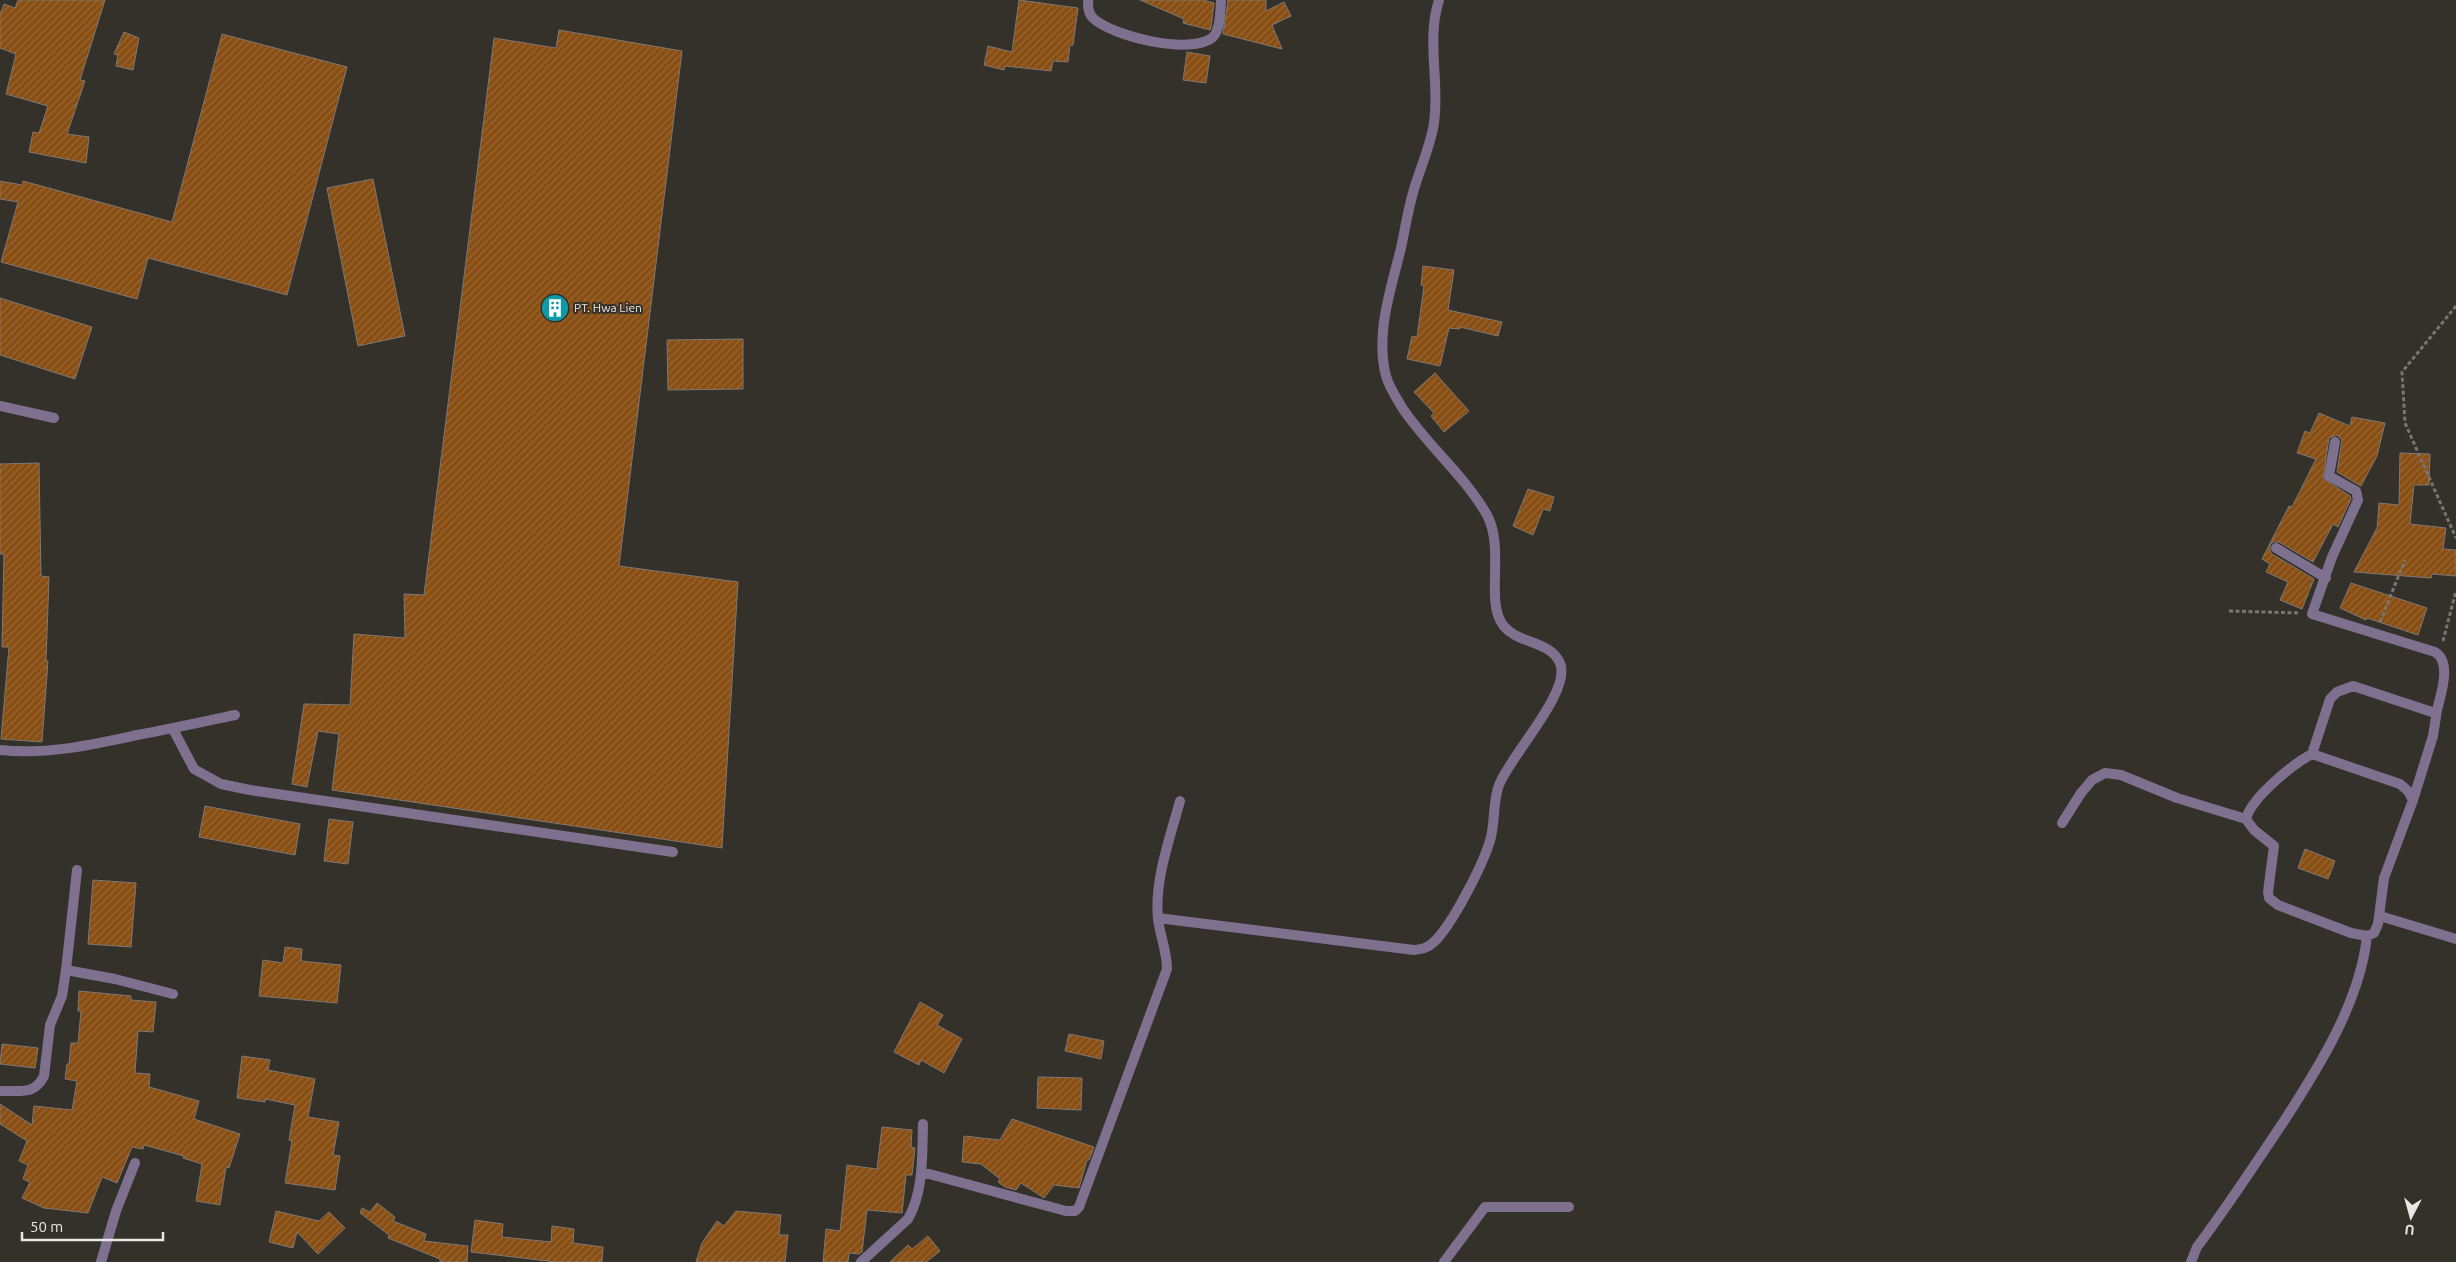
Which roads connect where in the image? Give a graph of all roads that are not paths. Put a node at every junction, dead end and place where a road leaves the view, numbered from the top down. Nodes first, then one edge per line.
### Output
1 (1088, 0) edge
2 (1221, 0) edge
3 (1438, 0) edge
4 (0, 406) edge
5 (54, 418) dead end
6 (2335, 442) dead end
7 (2276, 548) dead end
8 (2326, 578) junction
9 (2437, 710) junction
10 (235, 715) dead end
11 (173, 729) junction
12 (0, 750) edge
13 (2312, 754) junction
14 (2413, 800) junction
15 (1180, 801) dead end
16 (2246, 819) junction
17 (2062, 823) dead end
18 (673, 852) dead end
19 (77, 870) dead end
20 (2380, 916) junction
21 (1158, 918) junction
22 (2367, 936) junction
23 (2456, 939) edge
24 (66, 970) junction
25 (173, 994) dead end
26 (0, 1091) edge
27 (923, 1124) dead end
28 (134, 1163) dead end
29 (922, 1172) junction
30 (1570, 1207) dead end
31 (101, 1262) edge
32 (861, 1262) edge
33 (1444, 1262) edge
34 (2191, 1262) edge

1 - 2 street
3 - 21 street
4 - 5 street
6 - 8 street
7 - 8 street
8 - 9 street
9 - 13 street
9 - 14 street
10 - 11 street
11 - 12 street
11 - 18 street
13 - 14 street
13 - 16 street
14 - 20 street
15 - 21 street
16 - 17 street
16 - 22 street
19 - 24 street
20 - 22 street
20 - 23 street
21 - 29 street
22 - 34 street
24 - 25 street
24 - 26 street
27 - 29 street
28 - 31 street
29 - 32 street
30 - 33 street

